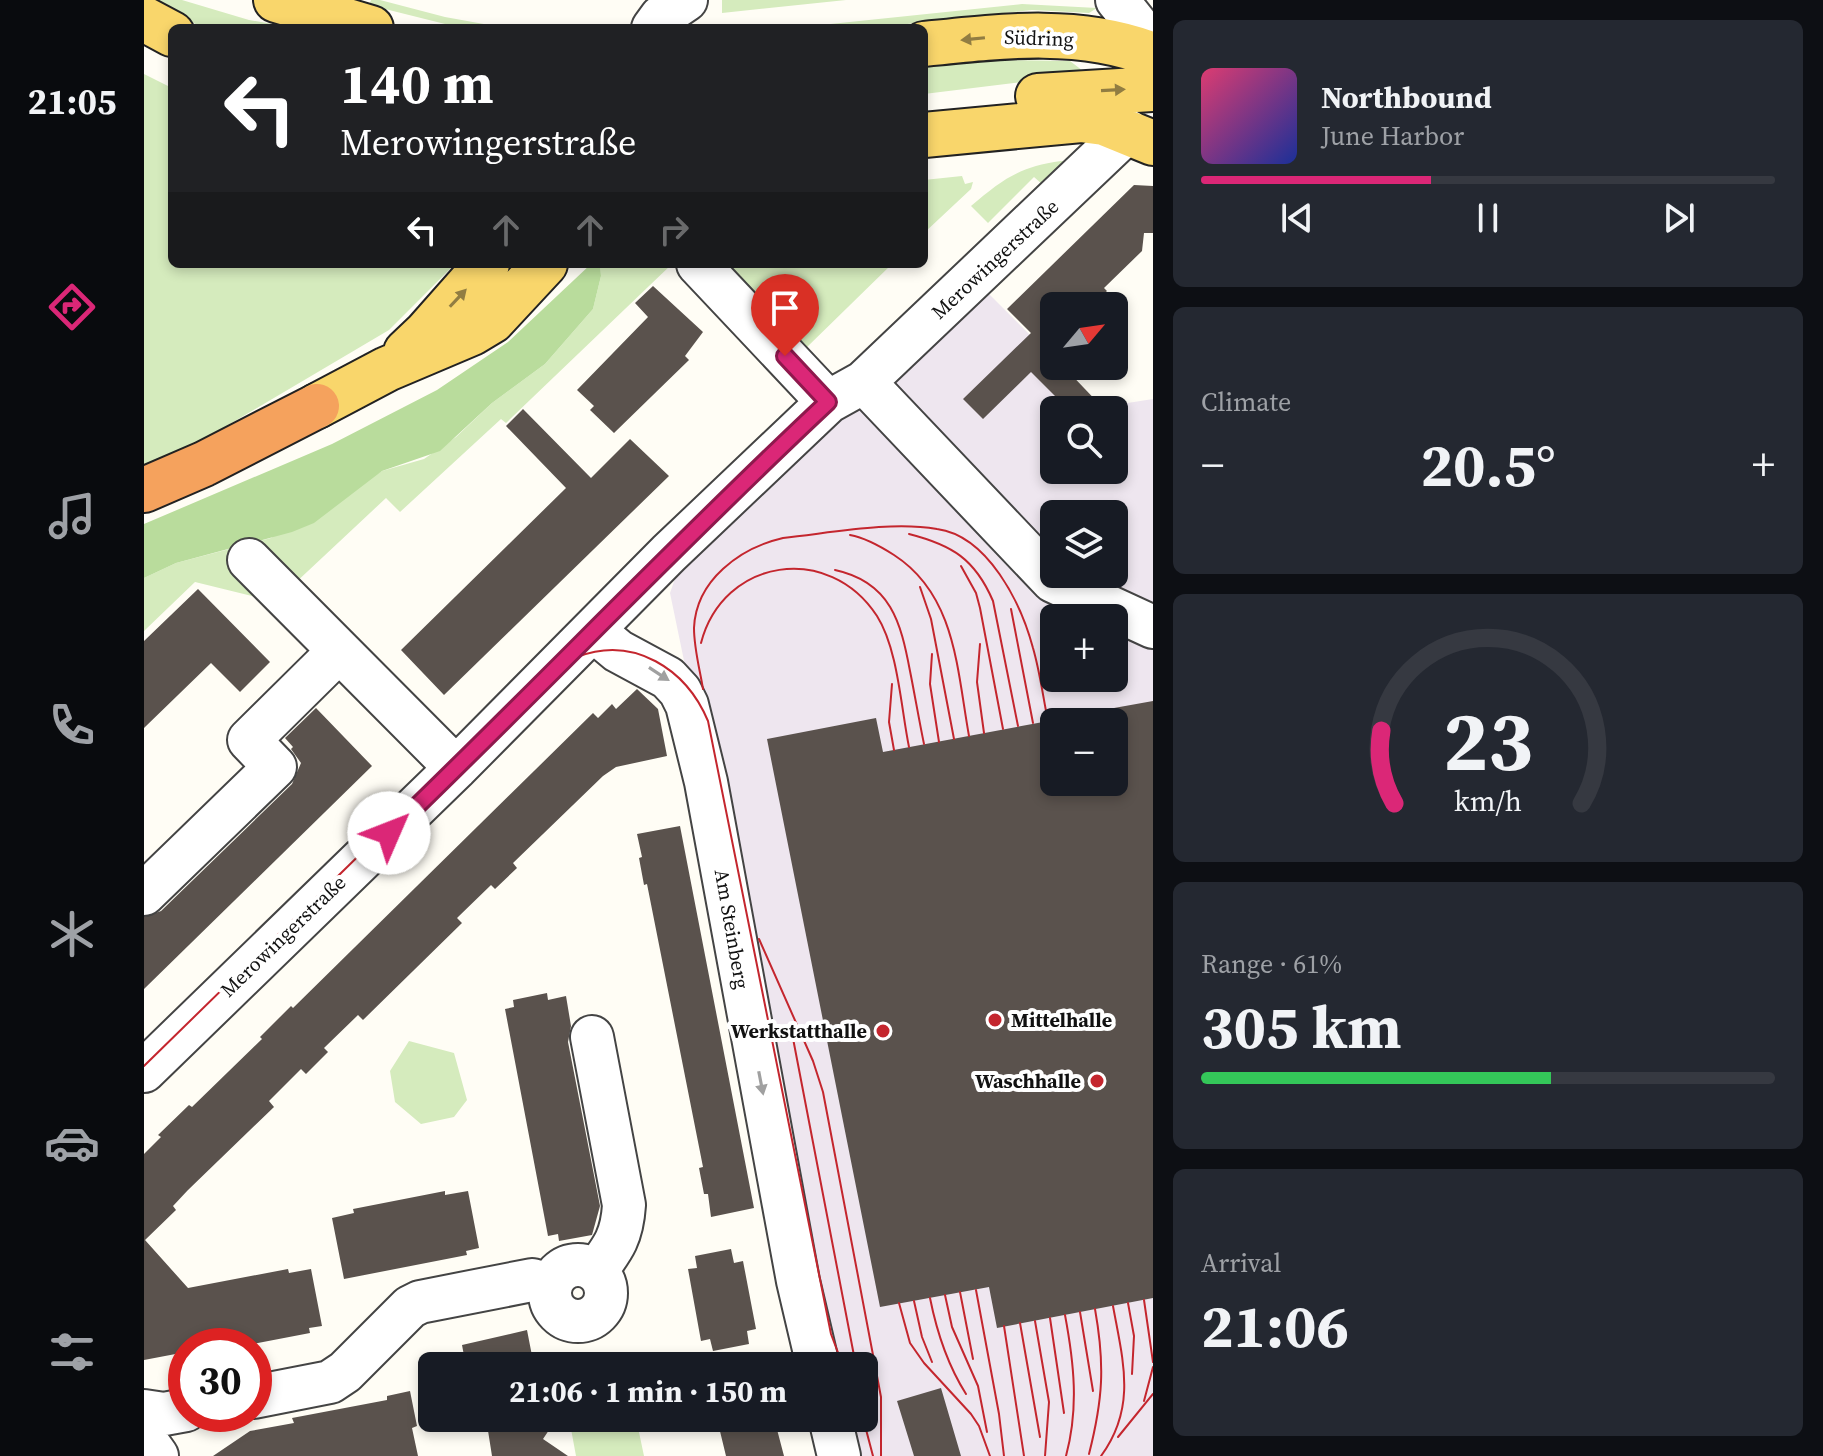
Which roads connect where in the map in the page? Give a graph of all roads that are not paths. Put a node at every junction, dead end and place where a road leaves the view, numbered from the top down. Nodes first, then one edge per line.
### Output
1 (276, 0) edge
2 (686, 0) edge
3 (1117, 0) edge
4 (144, 19) edge
5 (357, 24) edge
6 (656, 24) edge
7 (168, 32) edge
8 (928, 44) edge
9 (1153, 45) edge
10 (1153, 55) edge
11 (1153, 89) edge
12 (928, 109) edge
13 (1145, 127) edge
14 (928, 135) edge
15 (483, 268) edge
16 (544, 268) edge
17 (702, 268) edge
18 (387, 369) junction
19 (864, 382) junction
20 (828, 402) junction
21 (317, 406) joint
22 (144, 490) edge
23 (249, 560) dead end
24 (1153, 627) edge
25 (594, 631) junction
26 (338, 652) junction
27 (456, 768) junction
28 (144, 894) edge
29 (592, 1037) dead end
30 (144, 1071) edge
31 (815, 1352) edge
32 (272, 1393) edge
33 (144, 1411) edge
34 (168, 1413) edge
35 (144, 1426) edge
36 (833, 1432) edge
37 (157, 1456) edge
38 (839, 1456) edge

1 - 5 main road
2 - 6 street
3 - 9 street
4 - 7 main road
10 -> 8 main road, Südring
12 -> 11 main road
13 - 14 main road
13 - 19 street, Merowingerstraße
18 -> 15 main road
16 - 18 main road
17 - 20 street
18 - 21 main road
19 - 20 street, Merowingerstraße
19 - 24 street
20 - 25 street, Merowingerstraße
21 - 22 highway
23 - 26 street
25 - 27 street, Merowingerstraße
25 -> 31 street, Am Steinberg
26 - 27 street
26 - 28 street
27 - 30 street, Merowingerstraße
29 - 32 street
33 - 34 street
35 - 37 street
36 - 38 street

